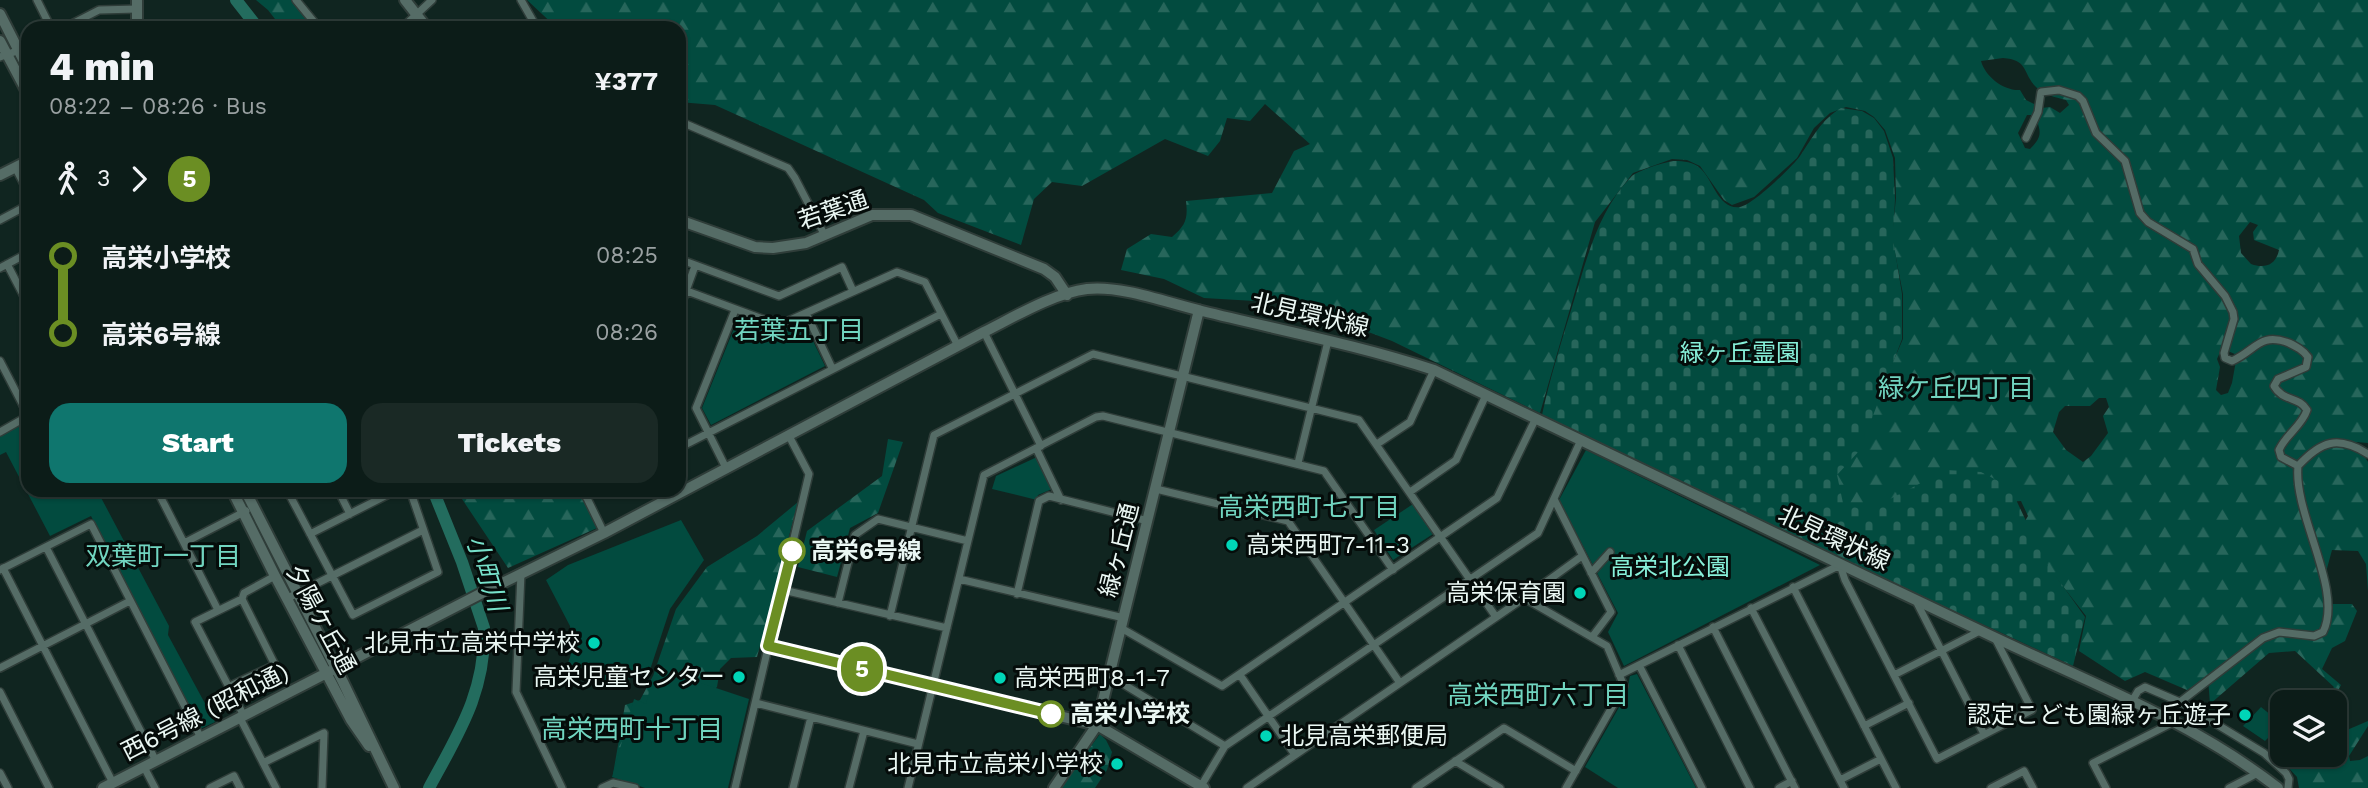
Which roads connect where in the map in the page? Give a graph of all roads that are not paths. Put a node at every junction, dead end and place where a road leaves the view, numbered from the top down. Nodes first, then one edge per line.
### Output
1 (37, 0) edge
2 (94, 0) edge
3 (296, 0) edge
4 (405, 0) edge
5 (432, 0) edge
6 (521, 0) edge
7 (137, 4) edge
8 (100, 10) junction
9 (0, 14) edge
10 (415, 14) junction
11 (48, 21) edge
12 (78, 21) edge
13 (313, 21) edge
14 (408, 21) edge
15 (421, 21) edge
16 (533, 21) edge
17 (0, 41) edge
18 (21, 45) edge
19 (21, 50) edge
20 (3, 55) edge
21 (21, 83) edge
22 (686, 124) edge
23 (2026, 138) dead end
24 (21, 164) edge
25 (15, 167) junction
26 (0, 175) edge
27 (21, 179) edge
28 (21, 209) edge
29 (0, 220) edge
30 (686, 222) edge
31 (824, 234) junction
32 (21, 257) edge
33 (686, 263) edge
34 (4, 266) edge
35 (695, 266) junction
36 (687, 290) joint
37 (853, 291) junction
38 (21, 293) edge
39 (1066, 295) junction
40 (735, 310) junction
41 (1199, 310) junction
42 (806, 313) junction
43 (942, 314) junction
44 (984, 332) junction
45 (1328, 341) junction
46 (958, 346) junction
47 (0, 361) edge
48 (832, 368) junction
49 (1434, 370) junction
50 (1183, 376) junction
51 (1016, 393) junction
52 (1486, 394) junction
53 (21, 402) edge
54 (1312, 407) junction
55 (21, 420) edge
56 (1535, 420) junction
57 (0, 432) edge
58 (708, 432) junction
59 (1170, 433) junction
60 (789, 436) junction
61 (1581, 440) junction
62 (686, 443) edge
63 (1377, 444) junction
64 (1039, 447) junction
65 (2368, 454) edge
66 (1298, 463) junction
67 (2298, 466) junction
68 (726, 468) junction
69 (686, 489) edge
70 (1156, 489) junction
71 (1410, 492) junction
72 (161, 497) edge
73 (238, 497) edge
74 (246, 497) edge
75 (292, 497) edge
76 (342, 497) edge
77 (383, 497) edge
78 (412, 497) edge
79 (586, 497) edge
80 (672, 497) edge
81 (1554, 499) junction
82 (1061, 500) junction
83 (249, 510) junction
84 (350, 513) junction
85 (1149, 521) junction
86 (912, 528) junction
87 (423, 530) junction
88 (604, 533) junction
89 (310, 534) junction
90 (1440, 537) junction
91 (968, 541) junction
92 (184, 543) junction
93 (46, 547) junction
94 (1610, 552) dead end
95 (1582, 556) junction
96 (1840, 565) junction
97 (2, 569) edge
98 (1393, 570) junction
99 (521, 573) junction
100 (1591, 573) junction
101 (275, 576) junction
102 (332, 576) junction
103 (959, 579) junction
104 (1470, 580) junction
105 (1793, 587) junction
106 (783, 590) junction
107 (298, 593) junction
108 (1017, 594) junction
109 (1524, 598) junction
110 (242, 599) junction
111 (286, 599) junction
112 (1916, 600) junction
113 (130, 601) junction
114 (838, 603) junction
115 (1345, 603) junction
116 (1751, 608) junction
117 (218, 610) junction
118 (890, 616) junction
119 (1496, 617) junction
120 (1123, 623) junction
121 (85, 624) junction
122 (1713, 627) junction
123 (947, 628) junction
124 (1980, 631) junction
125 (1592, 637) junction
126 (1995, 638) junction
127 (1374, 645) junction
128 (1678, 645) junction
129 (42, 646) junction
130 (768, 646) junction
131 (1942, 652) junction
132 (1639, 665) junction
133 (0, 668) edge
134 (331, 671) junction
135 (1240, 675) junction
136 (1619, 675) junction
137 (1894, 675) junction
138 (1110, 676) junction
139 (1400, 683) junction
140 (933, 686) junction
141 (228, 687) junction
142 (0, 692) edge
143 (2132, 701) junction
144 (2179, 702) junction
145 (756, 703) junction
146 (1909, 703) junction
147 (1268, 716) junction
148 (242, 717) junction
149 (811, 717) junction
150 (2172, 723) junction
151 (1097, 725) junction
152 (1864, 726) junction
153 (864, 731) junction
154 (1984, 734) junction
155 (201, 738) junction
156 (918, 744) junction
157 (1226, 746) junction
158 (1295, 755) junction
159 (1881, 760) junction
160 (156, 761) junction
161 (1455, 761) junction
162 (263, 762) junction
163 (144, 767) junction
164 (1576, 771) junction
165 (0, 772) edge
166 (2258, 773) junction
167 (1842, 784) edge
168 (108, 785) edge
169 (1793, 785) edge
170 (1202, 787) edge
171 (8, 788) edge
172 (49, 788) edge
173 (155, 788) edge
174 (210, 788) edge
175 (240, 788) edge
176 (276, 788) edge
177 (321, 788) edge
178 (394, 788) edge
179 (562, 788) edge
180 (602, 788) edge
181 (635, 788) edge
182 (735, 788) edge
183 (793, 788) edge
184 (849, 788) edge
185 (908, 788) edge
186 (1054, 788) edge
187 (1247, 788) edge
188 (1416, 788) edge
189 (1500, 788) edge
190 (1566, 788) edge
191 (1702, 788) edge
192 (1750, 788) edge
193 (1779, 788) edge
194 (1896, 788) edge
195 (1991, 788) edge
196 (2033, 788) edge
197 (2106, 788) edge
198 (2229, 788) edge
199 (2278, 788) edge
200 (2288, 788) edge

1 - 11 street
2 - 8 street
3 - 13 street
4 - 10 main road
5 - 10 street
6 - 16 street
7 - 8 street
8 - 12 street
9 - 18 main road
10 - 14 street
10 - 15 main road
17 - 20 main road
19 - 20 street
20 - 21 main road
22 - 31 street
23 - 67 street
24 - 25 main road
25 - 26 main road
25 - 27 street
28 - 29 street
30 - 31 main road, 若葉通
31 - 39 main road, 若葉通
32 - 34 street
33 - 35 street
34 - 38 street
35 - 36 street
35 - 37 street
36 - 40 street
37 - 42 street
37 - 43 street
39 - 41 main road, 北見環状線
39 - 44 main road, 北見環状線
40 - 42 street
40 - 58 street
41 - 45 main road, 北見環状線
41 - 50 main road, 緑ヶ丘通
42 - 48 street
43 - 46 street
43 - 48 street
44 - 46 main road, 北見環状線
44 - 51 street
45 - 49 main road, 北見環状線
45 - 54 street
46 - 60 main road, 北見環状線
47 - 53 street
48 - 58 street
49 - 52 main road, 北見環状線
49 - 63 street
50 - 51 street
50 - 54 street
50 - 59 main road, 緑ヶ丘通
51 - 64 street
51 - 86 street
52 - 56 main road, 北見環状線
52 - 71 street
54 - 63 street
54 - 66 street
55 - 57 street
56 - 61 main road, 北見環状線
56 - 90 street
58 - 62 street
58 - 68 street
59 - 64 street
59 - 66 street
59 - 70 main road, 緑ヶ丘通
60 - 68 main road, 北見環状線
60 - 106 street
61 - 81 street
61 - 96 main road, 北見環状線
63 - 71 street
64 - 82 street
64 - 91 street
65 - 67 street
66 - 98 street
67 - 144 street
68 - 69 main road, 北見環状線
70 - 85 main road, 緑ヶ丘通
70 - 115 street
71 - 90 street
72 - 92 street
73 - 83 main road, 夕陽ケ丘通
74 - 83 main road, 夕陽ケ丘通
75 - 89 street
76 - 84 street
77 - 84 street
78 - 87 street
79 - 88 street
80 - 88 main road, 北見環状線
81 - 95 street
81 - 104 street
82 - 85 street
82 - 108 street
83 - 92 street
83 - 101 main road, 夕陽ケ丘通
83 - 107 main road, 夕陽ケ丘通
84 - 89 street
85 - 120 main road, 緑ヶ丘通
86 - 91 street
86 - 114 street
86 - 118 street
87 - 102 street
87 - 102 street
88 - 99 main road, 北見環状線
89 - 102 street
90 - 98 street
90 - 104 street
91 - 103 street
92 - 117 street
93 - 97 street
93 - 113 street
93 - 121 street
94 - 100 street
95 - 100 street
95 - 109 street
96 - 105 street
96 - 112 main road, 北見環状線
96 - 137 street
97 - 129 street
98 - 115 street
99 - 134 main road, 北見環状線
99 - 179 street
100 - 125 street
101 - 110 street
101 - 111 main road, 夕陽ケ丘通
102 - 107 street
103 - 108 street
103 - 123 street
104 - 119 street
104 - 127 street
105 - 116 street
105 - 152 street
106 - 114 street
106 - 130 street
107 - 111 street
107 - 134 main road, 夕陽ケ丘通
108 - 120 street
109 - 119 street
109 - 125 street
110 - 117 street
110 - 141 street
111 - 134 main road, 夕陽ケ丘通
112 - 124 main road, 北見環状線
112 - 131 street
113 - 121 street
113 - 155 street
114 - 118 street
115 - 127 street
115 - 135 street
116 - 122 street
116 - 167 street
117 - 141 street
118 - 123 street
119 - 139 street
120 - 135 street
120 - 138 main road, 緑ヶ丘通
121 - 129 street
121 - 160 street
122 - 128 street
122 - 169 street
123 - 140 street
124 - 126 main road, 北見環状線
124 - 131 street
125 - 136 street
126 - 143 main road, 北見環状線
126 - 154 street
127 - 139 street
127 - 147 street
128 - 132 street
128 - 192 street
129 - 133 street
129 - 168 street
130 - 140 main road
130 - 145 street
131 - 137 street
131 - 154 street
132 - 136 street
132 - 191 street
134 - 148 main road, 西6号線 (昭和通)
134 - 178 main road, 夕陽ケ丘通
135 - 147 street
136 - 164 street
137 - 146 street
138 - 151 main road, 緑ヶ丘通
138 - 157 street
139 - 158 street
140 - 151 main road
140 - 156 street
141 - 148 street
142 - 172 street
143 - 144 street
143 - 150 main road, 北見環状線
144 - 200 street
145 - 149 street
145 - 182 street
146 - 152 street
146 - 154 street
147 - 157 street
147 - 158 street
148 - 155 main road, 西6号線 (昭和通)
148 - 162 street
149 - 153 street
149 - 183 street
150 - 166 main road, 北見環状線
150 - 197 street
151 - 170 main road
151 - 186 main road, 緑ヶ丘通
152 - 159 street
153 - 156 street
153 - 184 street
155 - 160 main road, 西6号線 (昭和通)
156 - 185 street
157 - 170 street
158 - 187 street
159 - 167 street
159 - 194 street
160 - 163 main road, 西6号線 (昭和通)
161 - 164 street
161 - 188 street
161 - 189 street
162 - 176 street
162 - 177 street
163 - 168 main road, 西6号線 (昭和通)
163 - 173 street
164 - 190 street
165 - 171 street
166 - 198 street
166 - 199 main road, 北見環状線
169 - 193 street
174 - 175 street
180 - 181 street
195 - 196 street

